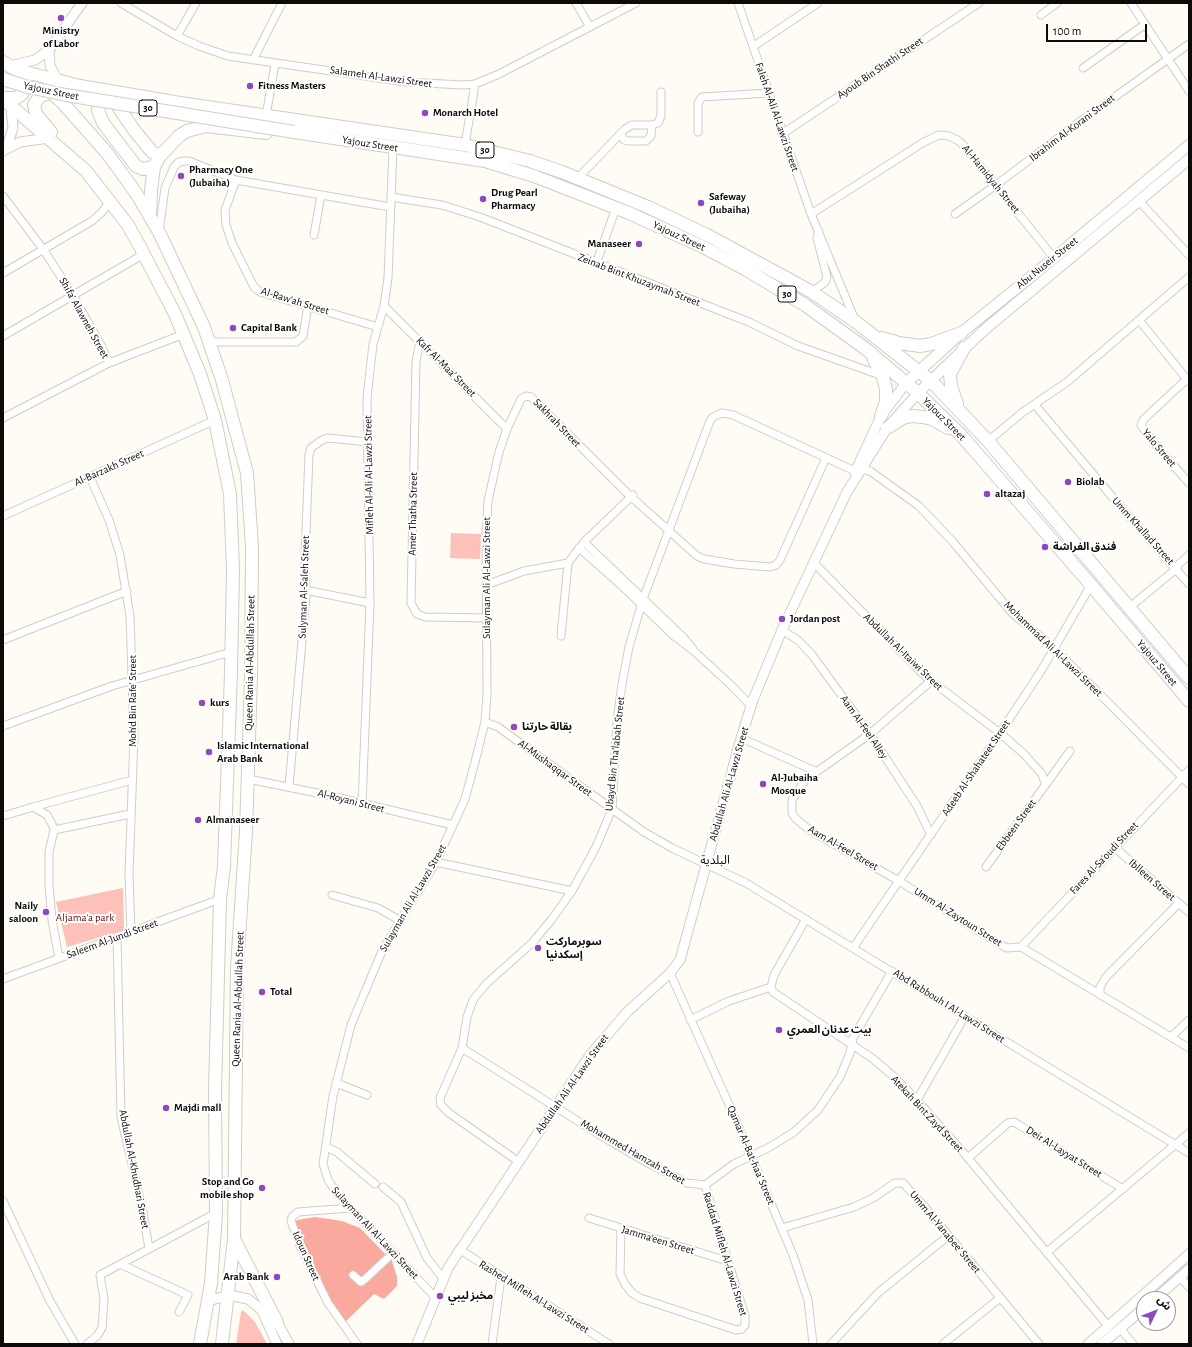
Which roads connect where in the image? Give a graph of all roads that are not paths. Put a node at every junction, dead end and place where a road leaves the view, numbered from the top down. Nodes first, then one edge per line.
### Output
1 (82, 3) edge
2 (121, 3) edge
3 (196, 3) edge
4 (282, 3) edge
5 (576, 3) edge
6 (636, 3) edge
7 (738, 3) edge
8 (818, 3) edge
9 (979, 3) edge
10 (1057, 3) edge
11 (1131, 3) edge
12 (1041, 15) dead end
13 (1144, 25) junction
14 (590, 27) junction
15 (177, 36) junction
16 (1189, 44) edge
17 (754, 46) junction
18 (49, 50) junction
19 (253, 60) junction
20 (1168, 60) junction
21 (274, 64) junction
22 (1083, 68) dead end
23 (14, 69) edge
24 (3, 78) edge
25 (57, 80) junction
26 (475, 84) junction
27 (80, 86) junction
28 (50, 91) junction
29 (109, 91) junction
30 (1189, 91) edge
31 (661, 92) dead end
32 (769, 93) junction
33 (6, 101) edge
34 (266, 116) junction
35 (652, 125) junction
36 (698, 132) dead end
37 (299, 133) junction
38 (782, 134) junction
39 (621, 135) junction
40 (49, 138) junction
41 (465, 145) junction
42 (1189, 145) edge
43 (393, 148) junction
44 (5, 149) edge
45 (66, 152) junction
46 (1189, 159) edge
47 (157, 162) junction
48 (578, 178) junction
49 (236, 180) junction
50 (996, 185) junction
51 (321, 195) junction
52 (3, 196) edge
53 (390, 197) junction
54 (110, 201) junction
55 (1139, 201) junction
56 (390, 207) junction
57 (616, 208) junction
58 (811, 214) junction
59 (955, 214) dead end
60 (150, 217) junction
61 (819, 230) junction
62 (159, 232) junction
63 (314, 235) dead end
64 (43, 249) junction
65 (144, 254) junction
66 (1189, 255) edge
67 (1054, 258) junction
68 (596, 264) junction
69 (3, 273) edge
70 (1189, 277) edge
71 (812, 292) junction
72 (72, 294) junction
73 (308, 305) junction
74 (384, 306) junction
75 (1139, 320) junction
76 (856, 322) junction
77 (378, 327) junction
78 (961, 333) junction
79 (184, 334) junction
80 (872, 335) junction
81 (3, 336) edge
82 (210, 342) junction
83 (420, 342) junction
84 (964, 348) junction
85 (866, 349) junction
86 (109, 363) junction
87 (919, 371) junction
88 (883, 376) junction
89 (1188, 380) edge
90 (931, 381) junction
91 (906, 383) junction
92 (918, 393) junction
93 (531, 397) joint
94 (1035, 405) junction
95 (959, 409) junction
96 (717, 415) joint
97 (881, 416) junction
98 (3, 418) edge
99 (215, 420) junction
100 (887, 428) junction
101 (507, 429) junction
102 (961, 435) junction
103 (988, 441) junction
104 (368, 442) junction
105 (826, 458) junction
106 (859, 470) junction
107 (90, 477) junction
108 (1189, 483) edge
109 (634, 498) junction
110 (3, 516) edge
111 (670, 531) junction
112 (581, 545) junction
113 (1189, 555) edge
114 (568, 562) junction
115 (814, 562) junction
116 (1176, 569) junction
117 (1189, 584) edge
118 (486, 585) junction
119 (1091, 585) junction
120 (305, 590) junction
121 (127, 591) junction
122 (642, 602) junction
123 (370, 603) junction
124 (1130, 607) junction
125 (487, 618) junction
126 (782, 630) junction
127 (561, 636) dead end
128 (3, 640) edge
129 (1053, 648) junction
130 (231, 652) junction
131 (1189, 678) edge
132 (133, 681) junction
133 (931, 681) junction
134 (1189, 701) edge
135 (751, 706) junction
136 (485, 722) junction
137 (3, 726) edge
138 (1000, 733) junction
139 (870, 734) junction
140 (741, 738) junction
141 (1070, 751) dead end
142 (1189, 770) edge
143 (815, 771) junction
144 (1182, 777) junction
145 (248, 779) junction
146 (132, 780) junction
147 (1045, 783) junction
148 (1189, 784) edge
149 (289, 786) junction
150 (362, 804) junction
151 (33, 808) junction
152 (612, 809) junction
153 (130, 814) junction
154 (3, 816) edge
155 (453, 825) junction
156 (54, 830) junction
157 (931, 835) junction
158 (1114, 847) junction
159 (436, 862) junction
160 (707, 864) junction
161 (986, 867) dead end
162 (899, 881) junction
163 (572, 891) junction
164 (332, 895) dead end
165 (220, 900) junction
166 (1179, 903) junction
167 (1189, 912) edge
168 (806, 919) junction
169 (399, 920) junction
170 (131, 932) junction
171 (117, 937) junction
172 (1021, 947) junction
173 (853, 948) junction
174 (60, 958) junction
175 (892, 971) junction
176 (670, 973) junction
177 (3, 979) edge
178 (771, 987) junction
179 (1100, 995) junction
180 (965, 1016) junction
181 (690, 1020) junction
182 (1189, 1020) edge
183 (1171, 1036) junction
184 (851, 1044) junction
185 (462, 1048) junction
186 (1189, 1048) edge
187 (336, 1083) junction
188 (367, 1095) dead end
189 (917, 1100) junction
190 (556, 1107) junction
191 (1189, 1133) edge
192 (1176, 1145) junction
193 (326, 1147) junction
194 (1189, 1152) edge
195 (750, 1156) junction
196 (968, 1158) junction
197 (519, 1162) junction
198 (375, 1184) dead end
199 (705, 1185) junction
200 (384, 1187) dead end
201 (1123, 1189) junction
202 (3, 1200) edge
203 (350, 1208) junction
204 (216, 1213) junction
205 (589, 1218) dead end
206 (620, 1228) junction
207 (782, 1228) junction
208 (948, 1236) junction
209 (234, 1239) junction
210 (149, 1249) junction
211 (459, 1249) junction
212 (1047, 1252) junction
213 (393, 1253) junction
214 (1189, 1254) edge
215 (727, 1261) junction
216 (122, 1265) junction
217 (232, 1267) junction
218 (213, 1269) junction
219 (1189, 1269) edge
220 (353, 1275) dead end
221 (501, 1277) junction
222 (1180, 1277) junction
223 (442, 1278) junction
224 (1189, 1287) edge
225 (1164, 1291) edge
226 (229, 1295) junction
227 (435, 1297) junction
228 (1000, 1298) junction
229 (208, 1301) junction
230 (260, 1308) junction
231 (179, 1312) dead end
232 (1136, 1315) edge
233 (277, 1322) junction
234 (1109, 1327) junction
235 (1120, 1329) junction
236 (75, 1344) edge
237 (87, 1344) edge
238 (200, 1344) edge
239 (222, 1344) edge
240 (277, 1344) edge
241 (289, 1344) edge
242 (357, 1344) edge
243 (418, 1344) edge
244 (492, 1344) edge
245 (609, 1344) edge
246 (813, 1344) edge
247 (832, 1344) edge
248 (943, 1344) edge
249 (1039, 1344) edge
250 (1088, 1344) edge
251 (1102, 1344) edge
252 (1133, 1344) edge

1 - 18 street
2 - 15 street, Salameh Al-Lawzi Street
3 - 15 street
4 - 19 street
5 - 14 street
6 - 14 street, Salameh Al-Lawzi Street
7 - 17 street, Faleh Al-Ali Al-Lawzi Street
8 - 17 street
9 - 38 street, Ayoub Bin Shathi Street
10 - 12 street
11 - 13 street
13 - 20 street
13 - 22 street
14 - 26 street, Salameh Al-Lawzi Street
15 - 19 street, Salameh Al-Lawzi Street
16 - 20 street, Ibrahim Al-Korani Street
17 - 32 street, Faleh Al-Ali Al-Lawzi Street
18 - 23 street
18 - 25 street
19 - 21 street, Salameh Al-Lawzi Street
20 - 30 street
20 - 50 street, Ibrahim Al-Korani Street
21 - 26 street, Salameh Al-Lawzi Street
21 - 34 street
23 - 25 main road, Yajouz Street / 30
23 - 28 main road, Queen Rania Al-Abdullah Street
23 - 33 main road
24 - 37 main road, Yajouz Street / 30, bridge
25 - 27 main road, Yajouz Street / 30
26 - 41 street
27 - 28 main road
27 - 29 main road, Yajouz Street / 30
28 - 45 main road
28 - 60 main road, Queen Rania Al-Abdullah Street
29 - 34 main road, Yajouz Street / 30
29 - 47 main road
29 - 47 main road
31 - 35 street
32 - 36 street
32 - 38 street, Faleh Al-Ali Al-Lawzi Street
33 - 40 main road, Queen Rania Al-Abdullah Street
33 - 44 street
34 - 41 main road, Yajouz Street / 30
35 - 39 street
35 - 39 street
37 - 43 main road, Yajouz Street / 30
37 - 47 main road
38 - 58 street, Faleh Al-Ali Al-Lawzi Street
39 - 48 street
40 - 44 street
40 - 45 main road, Queen Rania Al-Abdullah Street
41 - 48 main road, Yajouz Street / 30
42 - 67 main road, Abu Nuseir Street
43 - 53 street, Mifleh Al-Ali Al-Lawzi Street
43 - 57 main road, Yajouz Street / 30
45 - 54 main road, Queen Rania Al-Abdullah Street
46 - 55 main road, Abu Nuseir Street
47 - 60 main road
48 - 71 main road, Yajouz Street / 30
49 - 51 street
49 - 62 street
49 - 73 street, Al-Raw’ah Street
50 - 58 street, Al-Hamidyah Street
50 - 59 street, Ibrahim Al-Korani Street
50 - 67 street, Al-Hamidyah Street
51 - 56 street
51 - 63 street
52 - 64 street, Shifa' Alawneh Street
53 - 56 street, Mifleh Al-Ali Al-Lawzi Street
53 - 68 street, Zeinab Bint Khuzaymah Street
54 - 64 street
54 - 65 main road, Queen Rania Al-Abdullah Street
55 - 66 street
55 - 84 main road, Abu Nuseir Street
56 - 74 street, Mifleh Al-Ali Al-Lawzi Street
57 - 68 street
57 - 85 main road, Yajouz Street / 30
58 - 61 street, Faleh Al-Ali Al-Lawzi Street
60 - 62 main road, Queen Rania Al-Abdullah Street
61 - 71 street, Faleh Al-Ali Al-Lawzi Street
61 - 76 street, Faleh Al-Ali Al-Lawzi Street
62 - 82 main road, Queen Rania Al-Abdullah Street
64 - 69 street
64 - 72 street, Shifa' Alawneh Street
65 - 72 street
65 - 79 main road, Queen Rania Al-Abdullah Street
67 - 78 main road, Abu Nuseir Street
68 - 88 street, Zeinab Bint Khuzaymah Street
70 - 75 street
71 - 76 main road, Yajouz Street / 30
72 - 81 street
72 - 86 street, Shifa' Alawneh Street
73 - 77 street, Al-Raw’ah Street
73 - 82 street
74 - 77 street, Mifleh Al-Ali Al-Lawzi Street
74 - 83 street, Kafr Al-Maa’ Street
75 - 89 street
75 - 94 street
76 - 80 main road, Yajouz Street / 30
77 - 104 street, Mifleh Al-Ali Al-Lawzi Street
78 - 80 main road
78 - 87 main road, Abu Nuseir Street
79 - 86 street
79 - 99 main road, Queen Rania Al-Abdullah Street
80 - 87 main road, Yajouz Street / 30
82 - 145 main road, Queen Rania Al-Abdullah Street
83 - 101 street, Kafr Al-Maa’ Street
83 - 125 street, Amer Thatha Street
84 - 90 main road, Abu Nuseir Street
84 - 95 main road
85 - 88 main road
85 - 91 main road, Yajouz Street / 30
86 - 98 street, Shifa' Alawneh Street
87 - 90 main road, Yajouz Street / 30
87 - 91 main road, Abu Nuseir Street
88 - 97 main road
89 - 108 street, Yalo Street
90 - 92 main road, Abu Nuseir Street
90 - 95 main road, Yajouz Street / 30
91 - 92 main road, Yajouz Street / 30
91 - 97 street, Abdullah Ali Al-Lawzi Street
92 - 100 street, Abdullah Ali Al-Lawzi Street
92 - 102 main road, Yajouz Street / 30
93 - 101 street, Sulayman Ali Al-Lawzi Street
93 - 109 street, Sakhrah Street
94 - 103 street
94 - 116 street, Umm Khallad Street
95 - 103 main road, Yajouz Street / 30
96 - 105 street, Mohammad Ali Al-Lawzi Street
96 - 111 street, Ubayd Bin Tha’labah Street
97 - 106 street, Abdullah Ali Al-Lawzi Street
99 - 107 street, Al-Barzakh Street
99 - 130 main road, Queen Rania Al-Abdullah Street
100 - 102 main road
100 - 106 street, Abdullah Ali Al-Lawzi Street
101 - 118 street, Sulayman Ali Al-Lawzi Street
102 - 119 main road, Yajouz Street / 30
103 - 124 main road, Yajouz Street / 30
104 - 120 street, Sulyman Al-Saleh Street
104 - 123 street, Mifleh Al-Ali Al-Lawzi Street
105 - 106 street, Mohammad Ali Al-Lawzi Street
105 - 111 street, Sakhrah Street
106 - 115 street, Abdullah Ali Al-Lawzi Street
106 - 129 street, Mohammad Ali Al-Lawzi Street
107 - 110 street, Al-Barzakh Street
107 - 121 street, Moh'd Bin Rafe' Street
109 - 111 street, Sakhrah Street
109 - 112 street
111 - 122 street, Ubayd Bin Tha’labah Street
112 - 114 street
112 - 122 street
113 - 116 street
114 - 118 street
114 - 127 street
115 - 126 street, Abdullah Ali Al-Lawzi Street
115 - 133 street, Abdullah Al-Itaiwi Street
116 - 117 street, Umm Khallad Street
116 - 124 street
118 - 125 street, Sulayman Ali Al-Lawzi Street
119 - 129 street, Adeeb Al-Shahateet Street
119 - 134 main road, Yajouz Street / 30
120 - 123 street
120 - 149 street, Sulyman Al-Saleh Street
121 - 128 street
121 - 132 street, Moh'd Bin Rafe' Street
122 - 135 street
122 - 152 street, Ubayd Bin Tha’labah Street
123 - 150 street, Mifleh Al-Ali Al-Lawzi Street
124 - 131 main road, Yajouz Street / 30
125 - 136 street, Sulayman Ali Al-Lawzi Street
126 - 135 street, Abdullah Ali Al-Lawzi Street
126 - 139 street, Aam Al-Feel Alley
129 - 138 street, Adeeb Al-Shahateet Street
129 - 144 street, Mohammad Ali Al-Lawzi Street
130 - 132 street
130 - 165 main road, Queen Rania Al-Abdullah Street
132 - 137 street
132 - 146 street, Moh'd Bin Rafe' Street
133 - 138 street, Abdullah Al-Itaiwi Street
133 - 139 street, Aam Al-Feel Street
135 - 140 street, Abdullah Ali Al-Lawzi Street
136 - 152 street, Al-Mushaqqar Street
136 - 155 street, Sulayman Ali Al-Lawzi Street
138 - 147 street
138 - 157 street, Adeeb Al-Shahateet Street
139 - 143 street, Aam Al-Feel Street
139 - 157 street, Aam Al-Feel Alley
140 - 143 street
140 - 160 street, Abdullah Ali Al-Lawzi Street
141 - 147 street, Ebbeen Street
142 - 144 street, Fares Al-Sa’oudi Street
143 - 162 street, Aam Al-Feel Street
144 - 148 street, Mohammad Ali Al-Lawzi Street
144 - 158 street, Fares Al-Sa’oudi Street
145 - 149 street, Al-Royani Street
145 - 209 main road, Queen Rania Al-Abdullah Street
146 - 151 street
146 - 153 street, Moh'd Bin Rafe' Street
147 - 161 street, Ebbeen Street
149 - 150 street, Al-Royani Street
150 - 155 street, Al-Royani Street
151 - 154 street
151 - 156 street
152 - 160 street, Al-Mushaqqar Street
152 - 163 street, Ubayd Bin Tha’labah Street
153 - 156 street
153 - 170 street, Moh'd Bin Rafe' Street
155 - 159 street, Sulayman Ali Al-Lawzi Street
156 - 174 street
157 - 162 street, Adeeb Al-Shahateet Street
158 - 166 street, Iblleen Street
158 - 172 street, Fares Al-Sa’oudi Street
159 - 163 street
159 - 169 street, Sulayman Ali Al-Lawzi Street
160 - 168 street, Abd Rabbouh I Al-Lawzi Street
160 - 176 street, Abdullah Ali Al-Lawzi Street
162 - 172 street, Umm Al-Zaytoun Street
162 - 173 street, Adeeb Al-Shahateet Street
163 - 185 street, Ubayd Bin Tha’labah Street
164 - 169 street
165 - 170 street, Saleem Al-Jundi Street
165 - 204 main road, Queen Rania Al-Abdullah Street
166 - 167 street, Iblleen Street
166 - 179 street
168 - 173 street, Abd Rabbouh I Al-Lawzi Street
168 - 178 street
169 - 187 street, Sulayman Ali Al-Lawzi Street
170 - 171 street, Saleem Al-Jundi Street
171 - 174 street, Saleem Al-Jundi Street
171 - 210 street, Abdullah Al-Khudhari Street
172 - 179 street, Umm Al-Zaytoun Street
173 - 175 street, Abd Rabbouh I Al-Lawzi Street
174 - 177 street, Saleem Al-Jundi Street
175 - 180 street, Abd Rabbouh I Al-Lawzi Street
175 - 184 street
176 - 181 street, Qamar Al-Bat-haa’ Street
176 - 190 street, Abdullah Ali Al-Lawzi Street
178 - 181 street
178 - 184 street, Atekah Bint Zayd Street
179 - 183 street, Umm Al-Zaytoun Street
180 - 189 street
180 - 192 street, Abd Rabbouh I Al-Lawzi Street
181 - 195 street, Qamar Al-Bat-haa’ Street
182 - 183 street
183 - 186 street, Umm Al-Zaytoun Street
184 - 189 street, Atekah Bint Zayd Street
184 - 195 street
185 - 190 street, Mohammed Hamzah Street
185 - 197 street, Ubayd Bin Tha’labah Street
187 - 188 street
187 - 193 street, Sulayman Ali Al-Lawzi Street
189 - 196 street, Atekah Bint Zayd Street
190 - 197 street, Abdullah Ali Al-Lawzi Street
190 - 199 street, Mohammed Hamzah Street
191 - 192 street
192 - 194 street, Abd Rabbouh I Al-Lawzi Street
192 - 201 street
193 - 198 street
193 - 203 street, Sulayman Ali Al-Lawzi Street
195 - 199 street
195 - 207 street, Qamar Al-Bat-haa’ Street
196 - 201 street, Deir Al-Layyat Street
196 - 212 street, Atekah Bint Zayd Street
197 - 211 street, Abdullah Ali Al-Lawzi Street
199 - 215 street, Raddad Mifleh Al-Lawzi Street
200 - 223 street
201 - 212 street
202 - 236 street
203 - 213 street, Sulayman Ali Al-Lawzi Street
203 - 242 street, Idoun Street
204 - 210 street
204 - 218 main road, Queen Rania Al-Abdullah Street
205 - 206 street, Jamma’een Street
206 - 215 street, Jamma’een Street
206 - 215 street, Raddad Mifleh Al-Lawzi Street
207 - 208 street, Umm Al-Yanabee’ Street
207 - 246 street, Qamar Al-Bat-haa’ Street
208 - 228 street, Umm Al-Yanabee’ Street
208 - 247 street
209 - 217 main road, Queen Rania Al-Abdullah Street
209 - 233 main road
210 - 216 street
211 - 221 street, Rashed Mifleh Al-Lawzi Street
211 - 223 street, Abdullah Ali Al-Lawzi Street
212 - 234 street, Atekah Bint Zayd Street
213 - 220 street
213 - 227 street, Sulayman Ali Al-Lawzi Street
214 - 234 street
216 - 231 street
216 - 237 street
217 - 218 main road
217 - 226 main road, Queen Rania Al-Abdullah Street
218 - 229 main road, Queen Rania Al-Abdullah Street
219 - 222 street
221 - 244 street
221 - 245 street, Rashed Mifleh Al-Lawzi Street
222 - 224 street
222 - 225 street
223 - 227 street, Abdullah Ali Al-Lawzi Street
226 - 229 street
226 - 230 street
226 - 239 main road, Queen Rania Al-Abdullah Street
227 - 243 street, Abdullah Ali Al-Lawzi Street
228 - 248 street
228 - 249 street, Umm Al-Yanabee’ Street
229 - 238 main road, Queen Rania Al-Abdullah Street
230 - 233 street
230 - 240 street
232 - 235 street
233 - 241 street
234 - 250 street
235 - 251 street
235 - 252 street

